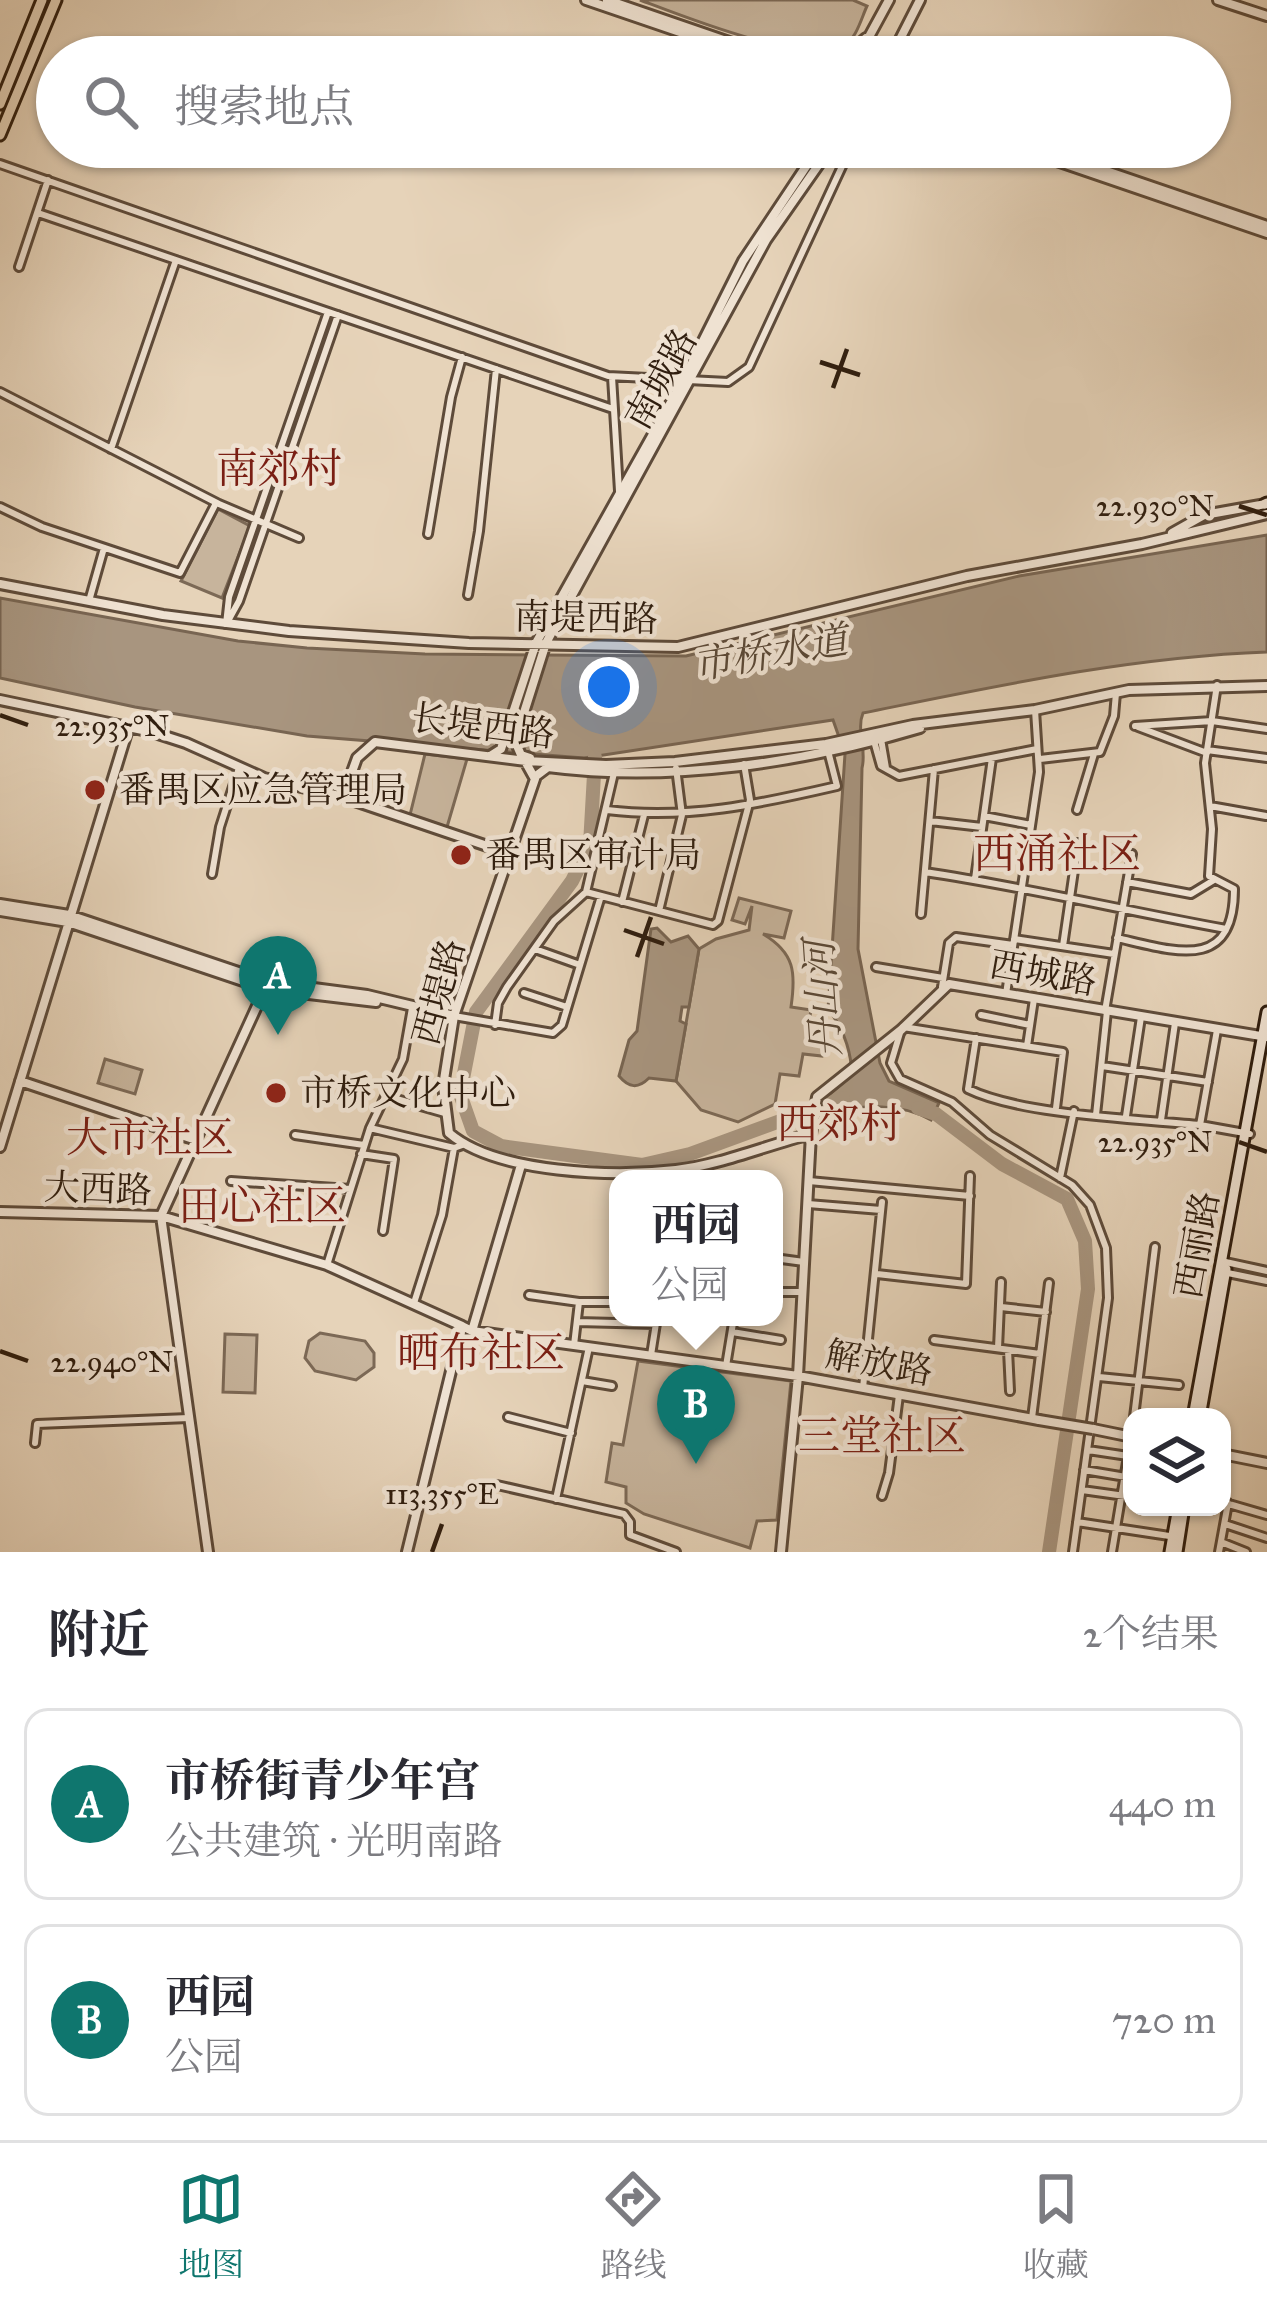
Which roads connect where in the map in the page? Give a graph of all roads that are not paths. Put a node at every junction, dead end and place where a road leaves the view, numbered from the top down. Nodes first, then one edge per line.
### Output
1 (42, 0) edge
2 (56, 0) edge
3 (586, 0) edge
4 (607, 0) edge
5 (889, 0) edge
6 (920, 0) edge
7 (1218, 0) edge
8 (1267, 16) edge
9 (871, 33) junction
10 (902, 34) edge
11 (41, 36) edge
12 (691, 36) edge
13 (712, 36) edge
14 (868, 36) edge
15 (869, 36) edge
16 (36, 48) edge
17 (0, 104) edge
18 (0, 135) edge
19 (0, 164) edge
20 (805, 168) edge
21 (816, 168) edge
22 (841, 168) edge
23 (1080, 168) edge
24 (1095, 168) edge
25 (48, 180) junction
26 (38, 213) junction
27 (1267, 229) edge
28 (176, 260) junction
29 (19, 267) dead end
30 (333, 313) junction
31 (462, 357) junction
32 (496, 369) junction
33 (612, 376) junction
34 (689, 378) junction
35 (0, 392) edge
36 (613, 409) junction
37 (111, 449) junction
38 (619, 495) junction
39 (216, 502) junction
40 (1266, 506) edge
41 (0, 507) edge
42 (256, 520) junction
43 (266, 524) junction
44 (428, 534) dead end
45 (299, 538) dead end
46 (104, 548) junction
47 (0, 584) edge
48 (468, 596) dead end
49 (89, 601) junction
50 (226, 624) junction
51 (536, 648) junction
52 (1217, 685) junction
53 (1267, 686) edge
54 (1115, 693) junction
55 (0, 700) edge
56 (1035, 710) junction
57 (1212, 722) junction
58 (129, 726) junction
59 (1267, 729) edge
60 (873, 739) junction
61 (827, 748) junction
62 (1039, 749) junction
63 (1207, 752) junction
64 (1094, 754) junction
65 (488, 756) junction
66 (523, 758) junction
67 (992, 758) junction
68 (1267, 758) edge
69 (1039, 760) junction
70 (744, 764) junction
71 (676, 766) junction
72 (575, 767) junction
73 (239, 768) junction
74 (934, 769) junction
75 (609, 770) junction
76 (535, 779) junction
77 (343, 797) junction
78 (1210, 806) junction
79 (748, 807) junction
80 (1077, 810) dead end
81 (607, 811) junction
82 (644, 815) junction
83 (682, 815) junction
84 (984, 816) junction
85 (1266, 816) edge
86 (930, 820) junction
87 (1031, 825) junction
88 (982, 827) junction
89 (1078, 843) dead end
90 (511, 854) junction
91 (1132, 854) dead end
92 (925, 872) junction
93 (212, 874) dead end
94 (975, 880) junction
95 (1214, 880) junction
96 (1127, 882) junction
97 (1022, 887) junction
98 (586, 892) junction
99 (601, 896) junction
100 (1070, 901) junction
101 (622, 902) junction
102 (0, 907) edge
103 (1122, 910) junction
104 (659, 911) junction
105 (921, 914) dead end
106 (69, 919) junction
107 (1226, 929) junction
108 (1117, 938) junction
109 (1014, 942) junction
110 (1064, 946) junction
111 (535, 949) junction
112 (1114, 954) junction
113 (580, 965) junction
114 (876, 967) dead end
115 (943, 982) junction
116 (267, 985) junction
117 (524, 993) dead end
118 (1006, 994) junction
119 (1034, 999) junction
120 (567, 1006) junction
121 (412, 1008) junction
122 (1106, 1011) junction
123 (1267, 1012) edge
124 (981, 1015) dead end
125 (454, 1016) junction
126 (1141, 1017) junction
127 (1175, 1023) junction
128 (495, 1025) junction
129 (1030, 1025) junction
130 (902, 1028) junction
131 (1217, 1030) junction
132 (1265, 1037) edge
133 (976, 1038) junction
134 (1027, 1046) junction
135 (1267, 1050) edge
136 (1102, 1066) junction
137 (1132, 1070) junction
138 (1167, 1076) junction
139 (20, 1081) junction
140 (1208, 1082) junction
141 (386, 1096) junction
142 (1056, 1108) junction
143 (1074, 1112) junction
144 (446, 1113) junction
145 (1096, 1115) junction
146 (1126, 1116) junction
147 (1160, 1121) junction
148 (1200, 1125) junction
149 (370, 1128) junction
150 (1247, 1133) junction
151 (811, 1134) junction
152 (296, 1136) dead end
153 (196, 1140) junction
154 (465, 1144) junction
155 (0, 1147) edge
156 (454, 1148) junction
157 (363, 1149) junction
158 (521, 1164) junction
159 (680, 1170) edge
160 (609, 1171) edge
161 (970, 1176) dead end
162 (1060, 1178) junction
163 (230, 1181) dead end
164 (809, 1181) junction
165 (350, 1190) junction
166 (970, 1196) junction
167 (808, 1204) junction
168 (0, 1212) edge
169 (161, 1216) junction
170 (382, 1231) dead end
171 (1155, 1247) dead end
172 (783, 1259) edge
173 (804, 1262) junction
174 (327, 1265) junction
175 (1223, 1267) junction
176 (1267, 1271) edge
177 (877, 1274) junction
178 (1267, 1281) edge
179 (1001, 1282) dead end
180 (1049, 1283) dead end
181 (783, 1292) edge
182 (803, 1292) junction
183 (529, 1295) dead end
184 (578, 1302) junction
185 (609, 1302) edge
186 (413, 1303) junction
187 (1000, 1306) junction
188 (1046, 1312) junction
189 (609, 1321) edge
190 (577, 1322) junction
191 (462, 1326) junction
192 (655, 1326) edge
193 (732, 1326) edge
194 (472, 1331) junction
195 (731, 1331) junction
196 (781, 1340) dead end
197 (934, 1340) dead end
198 (574, 1345) junction
199 (589, 1347) junction
200 (998, 1348) junction
201 (1008, 1350) junction
202 (1040, 1354) junction
203 (651, 1356) junction
204 (726, 1366) junction
205 (798, 1376) junction
206 (1099, 1377) junction
207 (582, 1381) junction
208 (1138, 1381) junction
209 (1179, 1385) dead end
210 (611, 1386) dead end
211 (863, 1388) junction
212 (1010, 1391) dead end
213 (899, 1394) junction
214 (1135, 1408) edge
215 (1199, 1408) edge
216 (189, 1418) junction
217 (508, 1418) dead end
218 (1036, 1419) junction
219 (571, 1433) junction
220 (1123, 1434) edge
221 (35, 1443) dead end
222 (1088, 1450) junction
223 (1123, 1456) edge
224 (1231, 1456) edge
225 (1267, 1463) edge
226 (1084, 1470) junction
227 (1123, 1476) edge
228 (497, 1485) dead end
229 (1081, 1490) junction
230 (1123, 1493) edge
231 (882, 1496) dead end
232 (1122, 1496) junction
233 (556, 1499) junction
234 (1231, 1505) edge
235 (1267, 1515) edge
236 (1180, 1516) edge
237 (1224, 1516) edge
238 (1077, 1522) junction
239 (1224, 1524) junction
240 (1116, 1528) junction
241 (1176, 1537) junction
242 (1267, 1538) edge
243 (1220, 1547) edge
244 (208, 1552) edge
245 (407, 1552) edge
246 (676, 1552) edge
247 (781, 1552) edge
248 (1072, 1552) edge
249 (1112, 1552) edge
250 (1173, 1552) edge
251 (1246, 1552) edge

1 - 17 main road
2 - 11 main road
3 - 12 street
4 - 13 street
5 - 9 street
6 - 10 street
7 - 8 street
9 - 14 street
9 - 15 street
16 - 18 main road
19 - 25 street
20 - 34 street, 南城路
21 - 34 street, 南城路
22 - 34 street
23 - 27 street
24 - 27 street
25 - 26 street
25 - 33 street
26 - 28 street
26 - 29 street
28 - 30 street
28 - 37 street
30 - 31 street
30 - 42 street
30 - 43 street
31 - 32 street
31 - 44 street
32 - 36 street
32 - 48 street
33 - 34 street
33 - 36 street
34 - 38 street, 南城路
34 - 51 street, 南城路
35 - 37 street
36 - 38 street
37 - 39 street
38 - 51 street, 南城路
39 - 42 street
39 - 46 street
40 - 51 street, 南堤西路
41 - 46 street
42 - 43 street
42 - 50 street
43 - 45 street
43 - 50 street
46 - 49 street
47 - 49 street, 南堤西路
49 - 50 street, 南堤西路
50 - 51 street, 南堤西路
51 - 65 street
51 - 66 street
52 - 53 street, 长堤西路
52 - 54 street, 长堤西路
52 - 57 street
54 - 56 street, 长堤西路
54 - 64 street
55 - 58 street
56 - 60 street, 长堤西路
56 - 62 street
57 - 59 street
57 - 63 street
57 - 63 street
58 - 73 street
58 - 106 street
60 - 61 street, 长堤西路
60 - 74 street
61 - 70 street, 长堤西路
61 - 71 street, 长堤西路
61 - 79 street
62 - 67 street
62 - 69 street
63 - 68 street
63 - 78 street
64 - 69 street
64 - 80 street
65 - 66 street, 长堤西路
65 - 77 street, 长堤西路
66 - 72 street, 长堤西路
66 - 76 street
67 - 74 street
67 - 84 street
69 - 87 street
70 - 71 street, 长堤西路
70 - 79 street
71 - 75 street, 长堤西路
71 - 83 street
72 - 75 street, 长堤西路
72 - 76 street, 长堤西路
73 - 77 street
73 - 93 street
74 - 86 street
75 - 81 street
76 - 90 street, 西堤路
77 - 90 street
78 - 85 street
78 - 95 street
79 - 83 street
79 - 104 street
81 - 82 street
81 - 98 street
82 - 83 street
82 - 101 street
83 - 104 street
84 - 87 street
84 - 88 street
86 - 88 street
86 - 92 street
87 - 97 street
88 - 94 street
89 - 100 street
90 - 125 street, 西堤路
91 - 96 street
92 - 94 street
92 - 105 street
94 - 97 street
95 - 96 street
95 - 107 street
96 - 103 street
97 - 100 street
97 - 109 street
98 - 99 street
98 - 111 street
99 - 101 street
99 - 113 street
100 - 103 street
100 - 110 street
101 - 104 street
102 - 106 street
103 - 107 street
103 - 108 street
106 - 116 street
106 - 139 street
107 - 108 street
108 - 112 street
109 - 110 street
109 - 115 street
109 - 118 street
110 - 112 street
111 - 113 street
111 - 128 street
112 - 122 street
113 - 120 street
114 - 115 street
115 - 118 street, 西城路
115 - 130 street, 西城路
116 - 121 street
116 - 125 street
116 - 153 street
117 - 120 street
118 - 119 street, 西城路
119 - 122 street, 西城路
119 - 129 street
120 - 128 street
121 - 125 street
121 - 141 street
122 - 126 street, 西城路
122 - 136 street
123 - 132 main road, 西丽路
124 - 129 street
125 - 128 street
125 - 144 street, 西堤路
126 - 127 street, 西城路
126 - 137 street
127 - 131 street, 西城路
127 - 138 street
129 - 134 street
130 - 133 street
130 - 151 street, 西城路
130 - 162 street
131 - 132 street, 西城路
131 - 140 street
132 - 150 main road, 西丽路
133 - 134 street
133 - 142 street
134 - 142 street
135 - 150 main road, 西丽路
136 - 137 street
136 - 145 street
137 - 138 street
137 - 146 street
138 - 140 street
138 - 147 street
139 - 153 street
139 - 155 street
140 - 148 street
141 - 144 street
141 - 149 street
142 - 143 street
143 - 145 street
143 - 162 street
144 - 154 street
145 - 146 street
146 - 147 street
147 - 148 street
148 - 150 street
149 - 156 street
149 - 157 street
150 - 175 main road, 西丽路
151 - 159 street
151 - 164 street, 西城路
152 - 157 street
153 - 169 street
154 - 156 street
154 - 158 street
156 - 186 street
157 - 165 street
157 - 170 street
158 - 160 street
158 - 194 street
161 - 166 street
162 - 206 street
163 - 165 street
164 - 166 street
164 - 167 street, 西城路
165 - 174 street
166 - 177 street
167 - 173 street, 西城路
167 - 177 street
168 - 169 street, 大西路
169 - 174 street, 大西路
169 - 216 street
171 - 208 street
172 - 173 street
173 - 182 street, 西城路
174 - 186 street, 大西路
175 - 176 street
175 - 178 street
175 - 215 main road, 西丽路
177 - 211 street
179 - 187 street
180 - 188 street
181 - 182 street
182 - 205 street, 西城路
183 - 184 street
184 - 185 street
184 - 190 street
186 - 191 street, 大西路
187 - 188 street
187 - 200 street
188 - 202 street
189 - 190 street
190 - 198 street
191 - 194 street, 大西路
191 - 245 street
192 - 203 street
193 - 195 street
194 - 198 street, 解放路
195 - 196 street
195 - 204 street
197 - 200 street
198 - 199 street, 解放路
199 - 203 street, 解放路
199 - 207 street
200 - 201 street
201 - 202 street
201 - 212 street
202 - 218 street
203 - 204 street, 解放路
204 - 205 street, 解放路
205 - 211 street, 解放路
205 - 247 street, 西城路
206 - 208 street
206 - 222 street
207 - 210 street
207 - 219 street
208 - 209 street
208 - 214 street
211 - 213 street, 解放路
213 - 218 street, 解放路
213 - 231 street
216 - 221 street
216 - 244 street
217 - 219 street
218 - 220 street, 解放路, bridge
219 - 233 street
222 - 223 street
222 - 226 street
224 - 225 street
226 - 227 street
226 - 229 street
228 - 233 street
229 - 232 street
229 - 238 street
230 - 232 street
232 - 240 street
233 - 246 street
234 - 235 street
236 - 241 main road
237 - 239 street
238 - 240 street
238 - 248 street
239 - 242 street
239 - 243 street
240 - 241 street
240 - 249 street
241 - 250 main road
243 - 251 street

